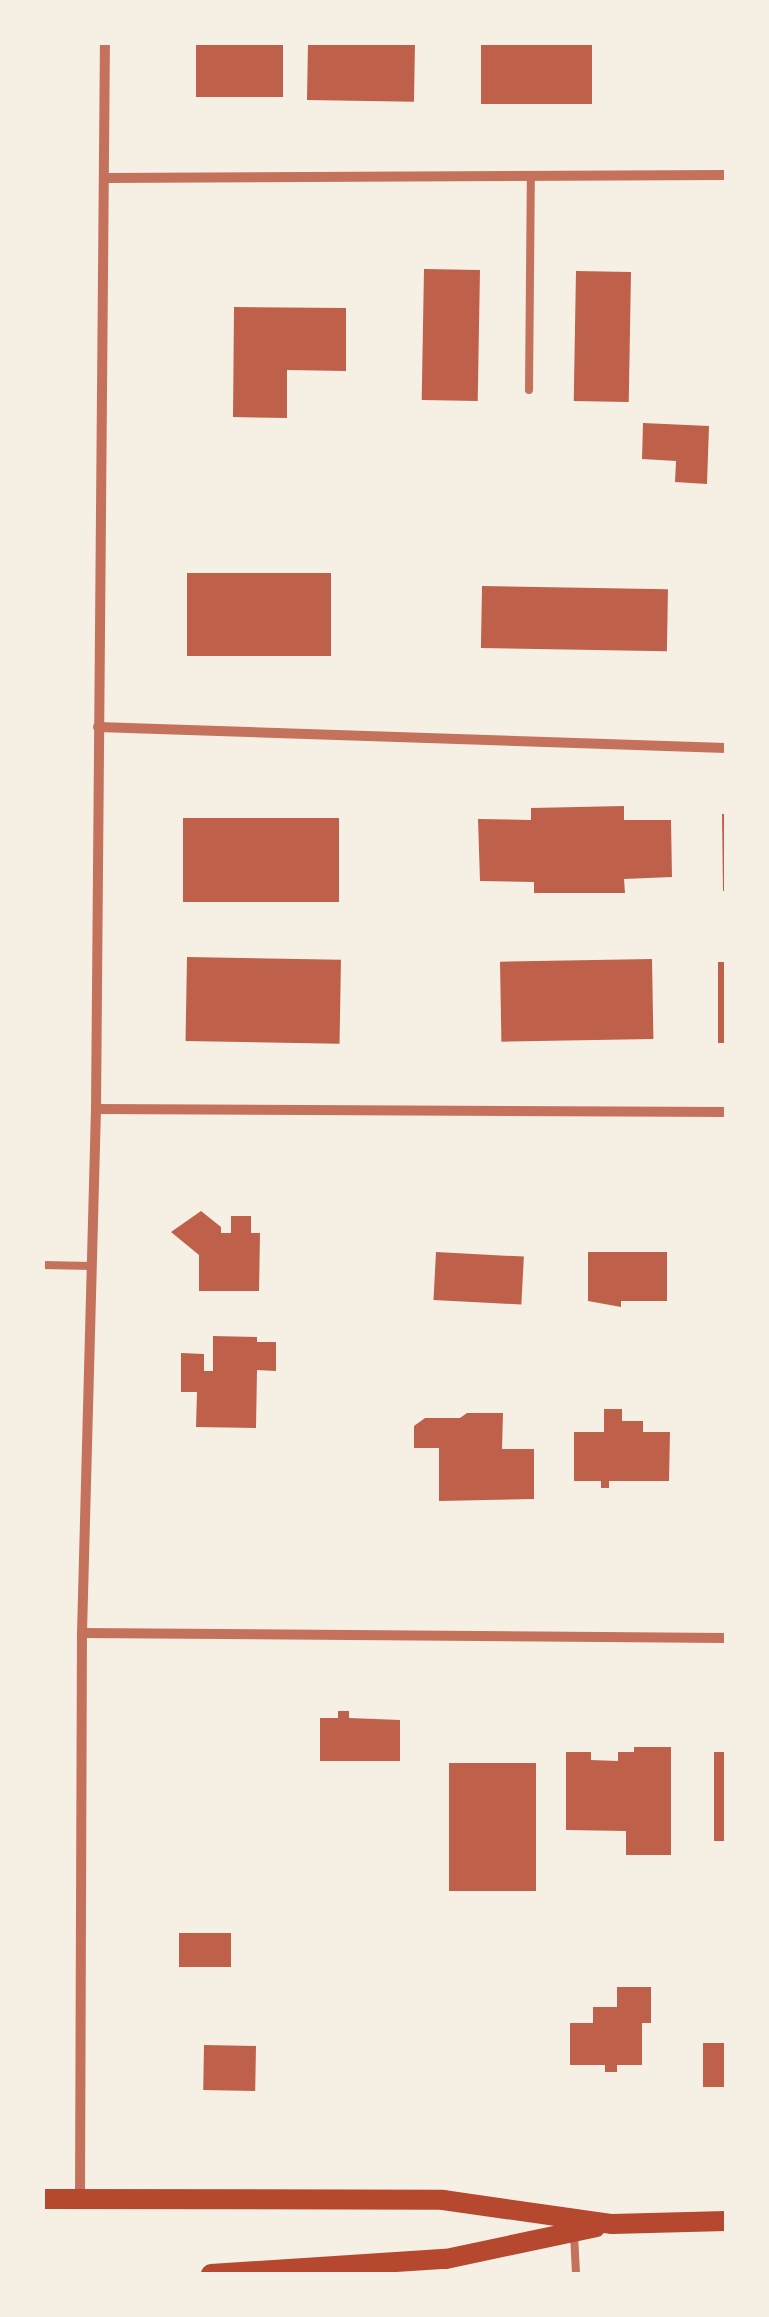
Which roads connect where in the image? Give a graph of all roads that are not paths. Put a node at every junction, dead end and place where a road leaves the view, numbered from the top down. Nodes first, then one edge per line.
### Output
1 (105, 42) edge
2 (531, 175) junction
3 (726, 175) edge
4 (106, 178) junction
5 (529, 390) dead end
6 (98, 727) junction
7 (726, 748) edge
8 (96, 1109) junction
9 (726, 1112) edge
10 (42, 1265) edge
11 (92, 1266) junction
12 (82, 1633) junction
13 (726, 1638) edge
14 (80, 2198) junction
15 (42, 2199) edge
16 (726, 2221) edge
17 (612, 2224) junction
18 (574, 2232) junction
19 (426, 2268) edge
20 (211, 2274) edge
21 (576, 2274) edge

1 - 4 street
2 - 3 street
2 - 4 street
2 - 5 lane
4 - 6 street
6 - 7 street
6 - 8 street
8 - 9 street
8 - 11 street
10 - 11 lane
11 - 12 street
12 - 13 street
12 - 14 street
14 - 15 main road
14 - 17 main road
16 - 17 main road
17 - 18 main road
18 - 19 main road
18 - 21 lane
19 - 20 main road

